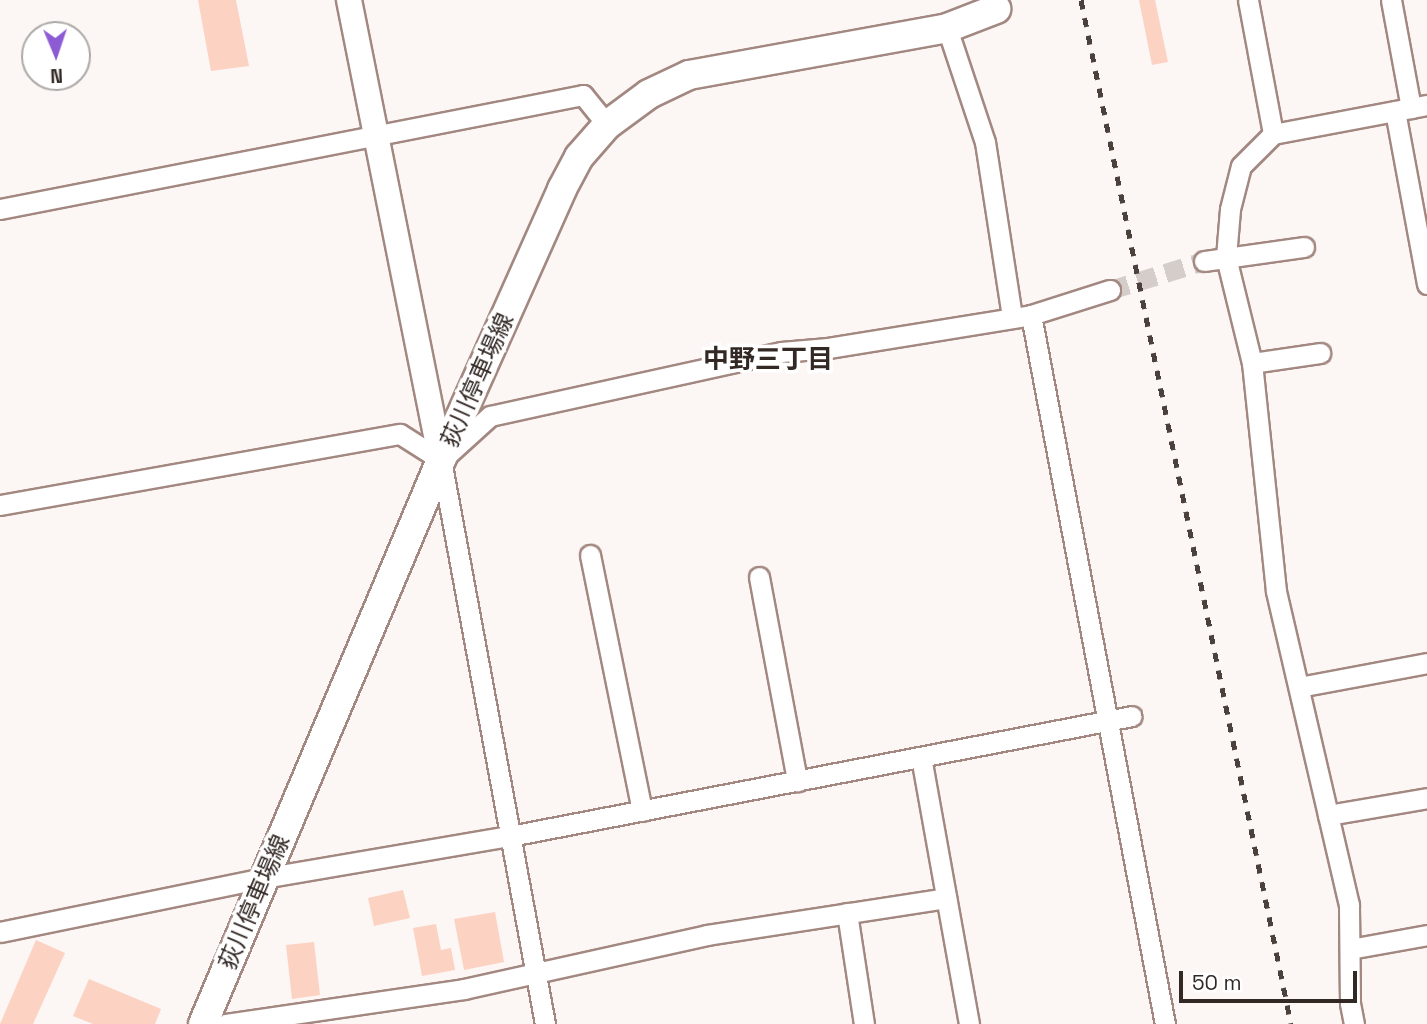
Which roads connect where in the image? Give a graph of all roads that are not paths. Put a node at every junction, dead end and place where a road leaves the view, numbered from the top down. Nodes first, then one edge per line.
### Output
1 (349, 0) edge
2 (1248, 0) edge
3 (1391, 0) edge
4 (995, 5) edge
5 (947, 28) junction
6 (1411, 108) edge
7 (607, 125) junction
8 (374, 134) junction
9 (1273, 134) junction
10 (0, 209) edge
11 (1304, 247) dead end
12 (1226, 257) junction
13 (1204, 261) tunnel mouth
14 (1427, 284) edge
15 (1110, 290) tunnel mouth
16 (1022, 316) junction
17 (1320, 353) dead end
18 (1252, 363) junction
19 (441, 460) junction
20 (0, 505) edge
21 (590, 555) dead end
22 (759, 577) dead end
23 (1427, 663) edge
24 (1298, 687) junction
25 (1132, 716) dead end
26 (1106, 721) junction
27 (920, 757) junction
28 (797, 781) junction
29 (1427, 798) edge
30 (642, 811) junction
31 (1328, 815) junction
32 (510, 836) junction
33 (263, 878) junction
34 (946, 898) junction
35 (847, 913) junction
36 (0, 932) edge
37 (1427, 935) edge
38 (1350, 949) junction
39 (535, 972) junction
40 (203, 1024) edge
41 (225, 1024) edge
42 (544, 1024) edge
43 (864, 1024) edge
44 (969, 1024) edge
45 (1165, 1024) edge
46 (1354, 1024) edge

1 - 8 street
2 - 9 street
3 - 6 street
4 - 5 main road, 荻川停車場線
5 - 7 main road, 荻川停車場線
5 - 16 street
6 - 9 street
6 - 14 street
7 - 8 street
7 - 19 main road, 荻川停車場線
8 - 10 street
8 - 19 street
9 - 12 street
11 - 12 street
12 - 13 street
12 - 18 street
15 - 16 street
16 - 19 street
16 - 26 street
17 - 18 street
18 - 24 street
19 - 20 street
19 - 32 street
19 - 33 main road, 荻川停車場線
21 - 30 street
22 - 28 street
23 - 24 street
24 - 31 street
25 - 26 street
26 - 27 street
26 - 45 street
27 - 28 street
27 - 34 street
28 - 30 street
29 - 31 street
30 - 32 street
31 - 38 street
32 - 33 street
32 - 39 street
33 - 36 street
33 - 40 main road, 荻川停車場線
34 - 35 street
34 - 44 street
35 - 39 street
35 - 43 street
37 - 38 street
38 - 46 street
39 - 41 street
39 - 42 street

